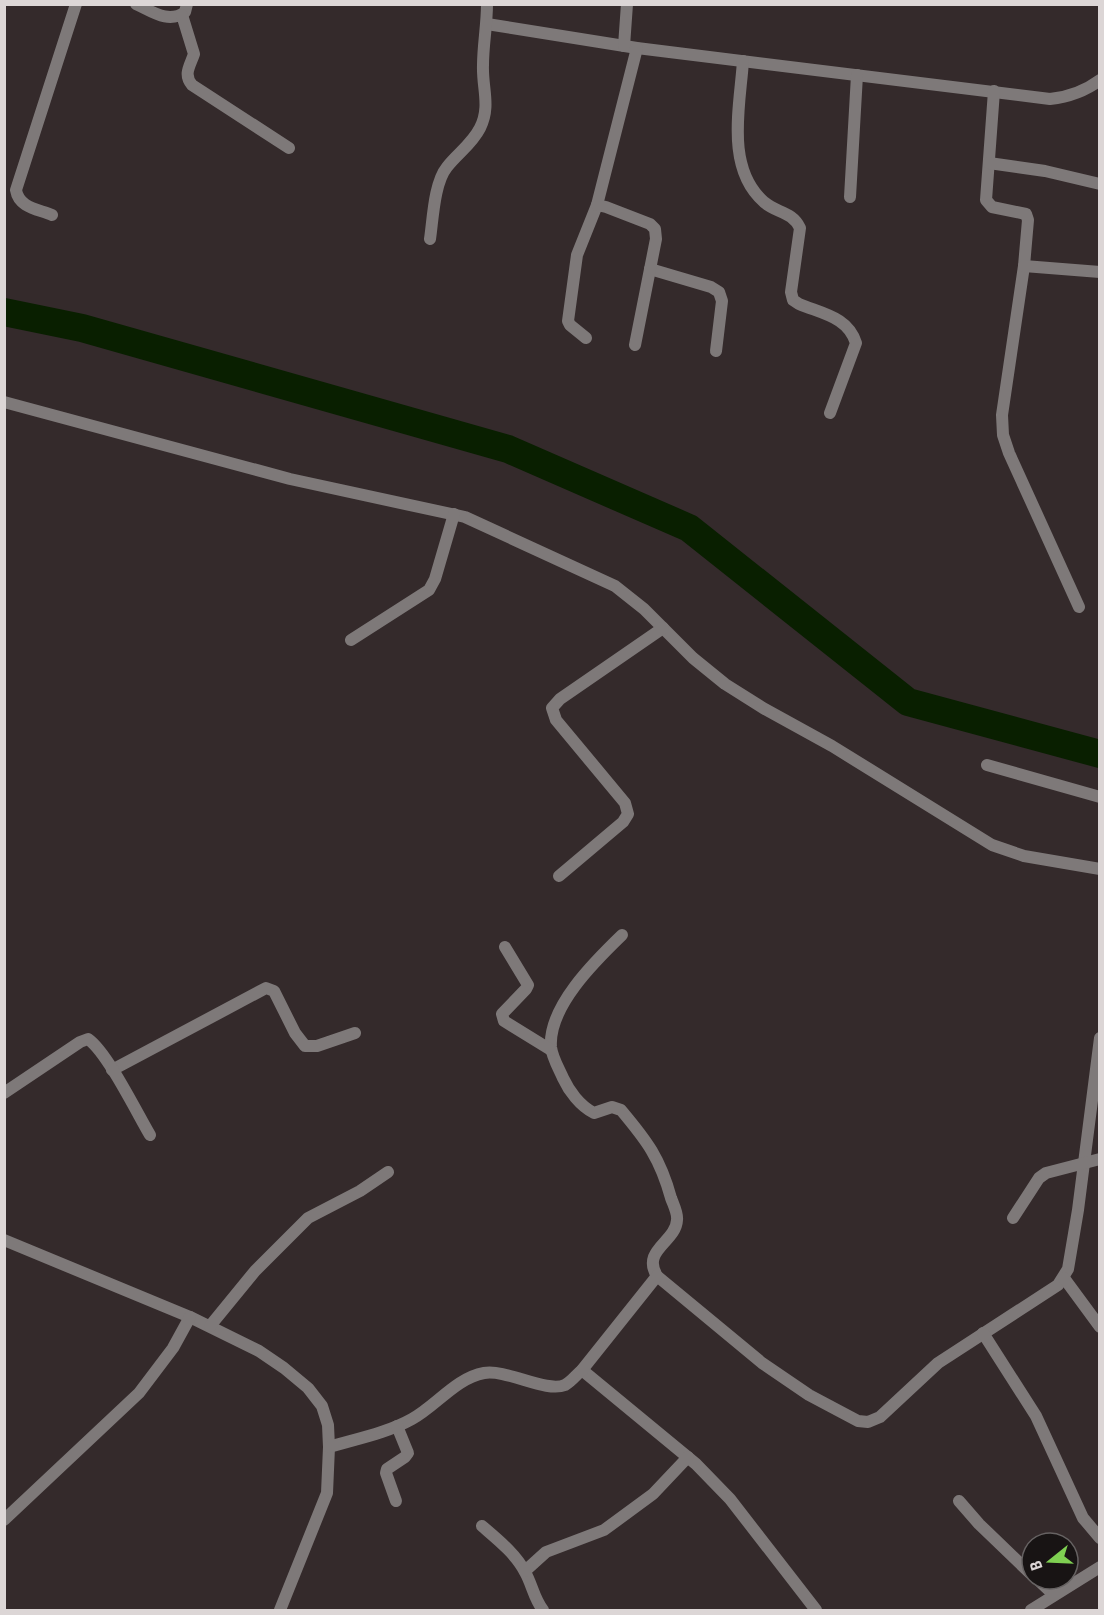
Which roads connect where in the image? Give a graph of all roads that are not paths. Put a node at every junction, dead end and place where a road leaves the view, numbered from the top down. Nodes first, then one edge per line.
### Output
1 (76, 4) edge
2 (136, 4) edge
3 (487, 4) edge
4 (627, 4) edge
5 (184, 10) edge
6 (487, 24) junction
7 (624, 46) junction
8 (636, 48) junction
9 (743, 61) junction
10 (857, 75) junction
11 (1100, 80) edge
12 (994, 91) junction
13 (289, 148) dead end
14 (988, 163) junction
15 (1100, 183) edge
16 (850, 197) dead end
17 (597, 205) junction
18 (52, 215) dead end
19 (430, 239) dead end
20 (1024, 266) junction
21 (650, 269) junction
22 (1100, 272) edge
23 (586, 338) dead end
24 (635, 345) dead end
25 (716, 351) dead end
26 (4, 402) edge
27 (830, 413) dead end
28 (454, 514) junction
29 (1079, 607) dead end
30 (663, 628) junction
31 (351, 640) dead end
32 (987, 765) dead end
33 (1100, 797) edge
34 (1100, 869) edge
35 (560, 876) dead end
36 (622, 935) dead end
37 (505, 946) dead end
38 (355, 1033) dead end
39 (1100, 1038) edge
40 (551, 1050) junction
41 (112, 1070) junction
42 (4, 1093) edge
43 (150, 1135) dead end
44 (1100, 1159) edge
45 (1084, 1163) junction
46 (388, 1172) dead end
47 (1013, 1218) dead end
48 (4, 1240) edge
49 (657, 1276) junction
50 (1064, 1278) junction
51 (189, 1319) junction
52 (210, 1326) junction
53 (1100, 1327) edge
54 (983, 1333) junction
55 (582, 1370) junction
56 (397, 1426) junction
57 (329, 1447) junction
58 (688, 1457) junction
59 (396, 1501) dead end
60 (959, 1501) dead end
61 (4, 1520) edge
62 (482, 1526) dead end
63 (1100, 1538) edge
64 (1020, 1563) edge
65 (1100, 1567) edge
66 (525, 1571) junction
67 (1050, 1591) edge
68 (1054, 1595) junction
69 (279, 1611) edge
70 (543, 1611) edge
71 (816, 1611) edge
72 (1031, 1611) edge

1 - 18 street
2 - 5 street
3 - 6 street
4 - 7 street
5 - 13 street
6 - 7 street
6 - 19 street
7 - 8 street
8 - 9 street
8 - 17 street
9 - 10 street
9 - 27 street
10 - 12 street
10 - 16 street
11 - 12 street
12 - 14 street
14 - 15 street
14 - 20 street
17 - 21 street
17 - 23 street
20 - 22 street
20 - 29 street
21 - 24 street
21 - 25 street
26 - 28 street
28 - 30 street
28 - 31 street
30 - 34 street
30 - 35 street
32 - 33 street
36 - 40 street
37 - 40 street
38 - 41 street
39 - 45 street
40 - 49 street
41 - 42 street
41 - 43 street
44 - 45 street
45 - 47 street
45 - 50 street
46 - 52 street
48 - 51 street
49 - 54 street
49 - 55 street
50 - 53 street
50 - 54 street
51 - 52 street
51 - 61 street
52 - 57 street
54 - 63 street
55 - 56 street
55 - 58 street
56 - 57 street
56 - 59 street
57 - 69 street
58 - 66 street
58 - 71 street
60 - 64 street
62 - 66 street
65 - 68 street
66 - 70 street
67 - 68 street
68 - 72 street

